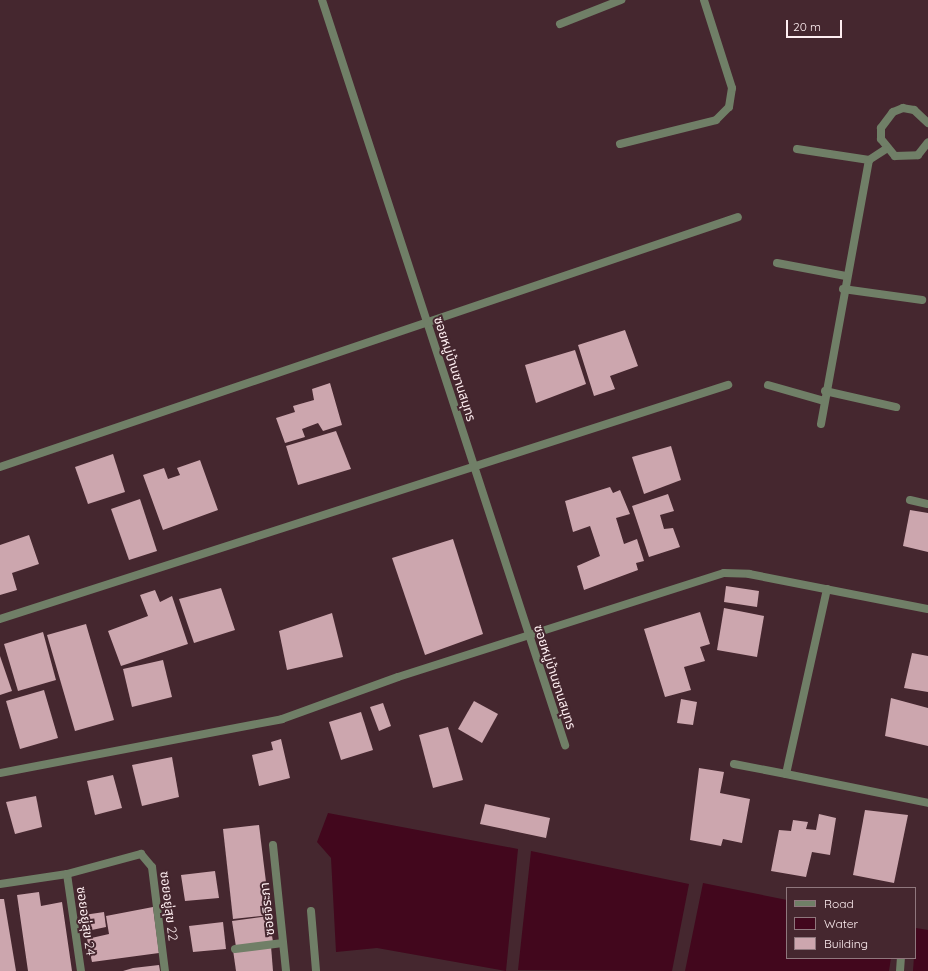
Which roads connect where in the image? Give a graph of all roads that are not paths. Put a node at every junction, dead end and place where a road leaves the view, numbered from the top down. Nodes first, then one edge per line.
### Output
1 (322, 0) edge
2 (621, 0) edge
3 (704, 0) edge
4 (560, 24) dead end
5 (926, 114) edge
6 (928, 123) edge
7 (928, 142) edge
8 (620, 144) dead end
9 (797, 149) dead end
10 (886, 149) junction
11 (869, 160) junction
12 (738, 217) dead end
13 (777, 263) dead end
14 (846, 276) junction
15 (843, 289) junction
16 (922, 300) dead end
17 (426, 320) junction
18 (728, 386) dead end
19 (768, 386) dead end
20 (825, 391) junction
21 (824, 401) junction
22 (896, 408) dead end
23 (821, 424) dead end
24 (0, 467) edge
25 (475, 469) junction
26 (910, 500) dead end
27 (928, 504) edge
28 (827, 589) junction
29 (928, 609) edge
30 (0, 619) edge
31 (530, 637) junction
32 (565, 746) dead end
33 (734, 764) dead end
34 (0, 773) edge
35 (786, 774) junction
36 (928, 803) edge
37 (273, 845) dead end
38 (67, 874) junction
39 (0, 884) edge
40 (311, 911) dead end
41 (283, 943) junction
42 (235, 949) dead end
43 (901, 959) edge
44 (81, 971) edge
45 (165, 971) edge
46 (286, 971) edge
47 (316, 971) edge
48 (900, 971) edge

1 - 17 street, ซอยหมู่บ้านชานสมุทร
2 - 4 street
3 - 8 street
5 - 6 street
5 - 10 street
7 - 10 street
9 - 11 street
10 - 11 street
11 - 14 street
12 - 17 street
13 - 14 street
14 - 15 street
15 - 16 street
15 - 20 street
17 - 24 street
17 - 25 street, ซอยหมู่บ้านชานสมุทร
18 - 25 street
19 - 21 street
20 - 21 street
20 - 22 street
21 - 23 street
25 - 30 street
25 - 31 street, ซอยหมู่บ้านชานสมุทร
26 - 27 street
28 - 29 street
28 - 31 street
28 - 35 street
31 - 32 street, ซอยหมู่บ้านชานสมุทร
31 - 34 street
33 - 35 street
35 - 36 street
37 - 41 street, ซอยจิระภา
38 - 39 street
38 - 44 street, ซอยอยู่สุข 24
38 - 45 street, ซอยอยู่สุข 22
40 - 47 street
41 - 42 street
41 - 46 street, ซอยจิระภา
43 - 48 street

